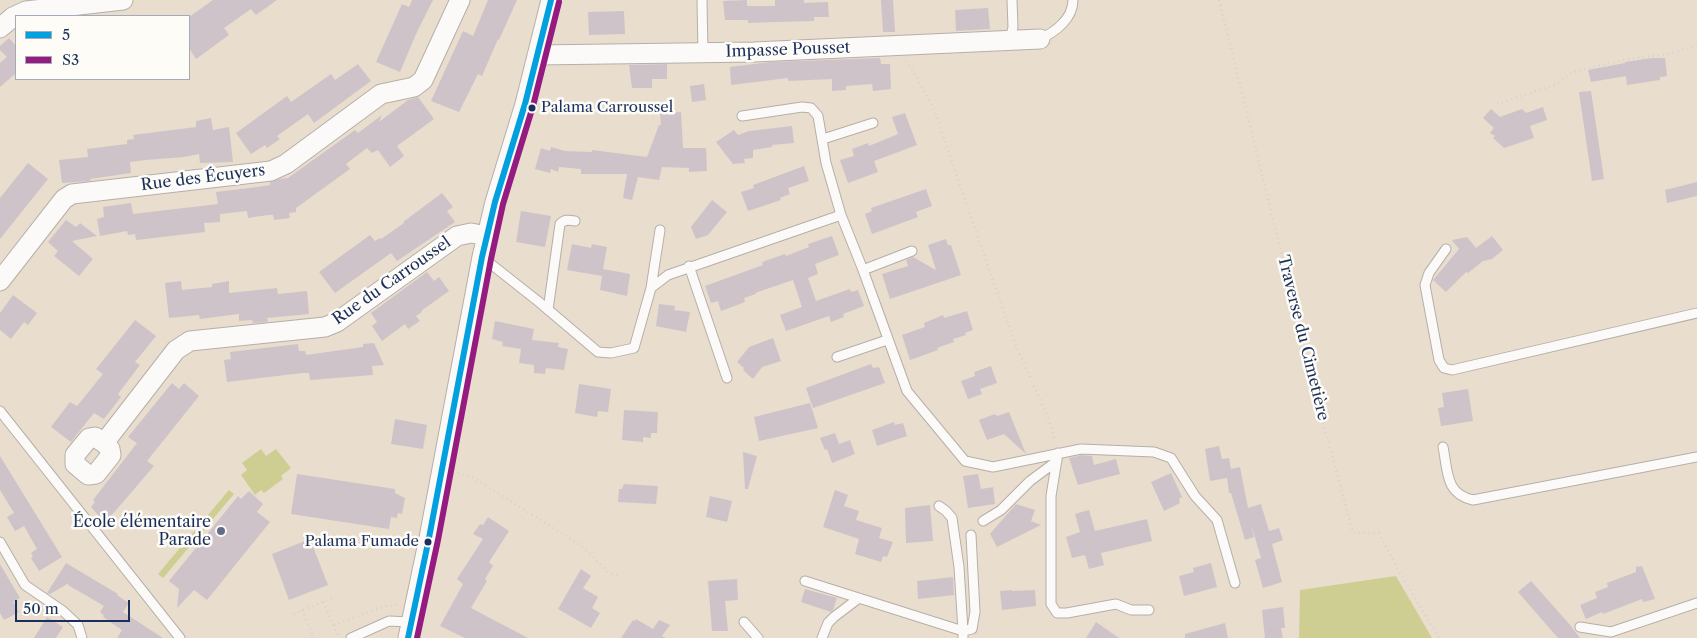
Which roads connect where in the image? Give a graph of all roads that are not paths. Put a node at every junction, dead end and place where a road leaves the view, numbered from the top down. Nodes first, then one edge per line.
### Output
1 (124, 0) edge
2 (460, 0) edge
3 (551, 0) edge
4 (702, 0) edge
5 (1012, 0) edge
6 (1073, 0) edge
7 (17, 15) edge
8 (15, 16) edge
9 (0, 28) edge
10 (1040, 39) joint
11 (1010, 40) junction
12 (703, 53) junction
13 (537, 55) junction
14 (742, 116) dead end
15 (873, 123) dead end
16 (823, 139) junction
17 (841, 215) junction
18 (576, 221) dead end
19 (660, 230) dead end
20 (487, 236) junction
21 (1446, 249) dead end
22 (912, 251) dead end
23 (482, 257) junction
24 (689, 266) junction
25 (863, 270) junction
26 (0, 280) edge
27 (651, 288) junction
28 (548, 310) junction
29 (1697, 313) edge
30 (888, 340) junction
31 (837, 358) dead end
32 (727, 378) dead end
33 (0, 411) edge
34 (104, 443) dead end
35 (1443, 447) dead end
36 (1697, 456) edge
37 (1057, 457) junction
38 (939, 506) dead end
39 (983, 521) dead end
40 (971, 535) dead end
41 (0, 542) edge
42 (805, 582) dead end
43 (1235, 583) dead end
44 (859, 598) junction
45 (1697, 603) edge
46 (1149, 610) dead end
47 (744, 622) dead end
48 (1580, 628) dead end
49 (373, 633) edge
50 (411, 633) edge
51 (963, 635) edge
52 (82, 638) edge
53 (180, 638) edge
54 (351, 638) edge
55 (758, 638) edge
56 (822, 638) edge

1 - 7 street
2 - 26 street, Rue des Écuyers
3 - 13 street
4 - 12 lane
5 - 11 lane
6 - 10 lane
8 - 9 street
10 - 11 street, Impasse Pousset
11 - 12 street, Impasse Pousset
12 - 13 street, Impasse Pousset
13 - 20 street
14 - 16 lane
15 - 16 lane
16 - 17 lane
17 - 24 lane
17 - 25 lane
18 - 28 lane
19 - 27 lane
20 - 23 street
20 - 34 street, Rue du Carroussel
21 - 29 lane
22 - 25 lane
23 - 28 lane
23 - 50 street
24 - 27 lane
24 - 32 lane
25 - 30 lane
27 - 28 lane
30 - 31 lane
30 - 37 lane
33 - 53 lane
35 - 36 lane
37 - 39 lane
37 - 43 lane
37 - 46 lane
38 - 51 lane
40 - 51 lane
41 - 52 lane
42 - 44 lane
44 - 51 lane
44 - 56 lane
45 - 48 lane
47 - 55 lane
49 - 50 lane
49 - 54 lane

